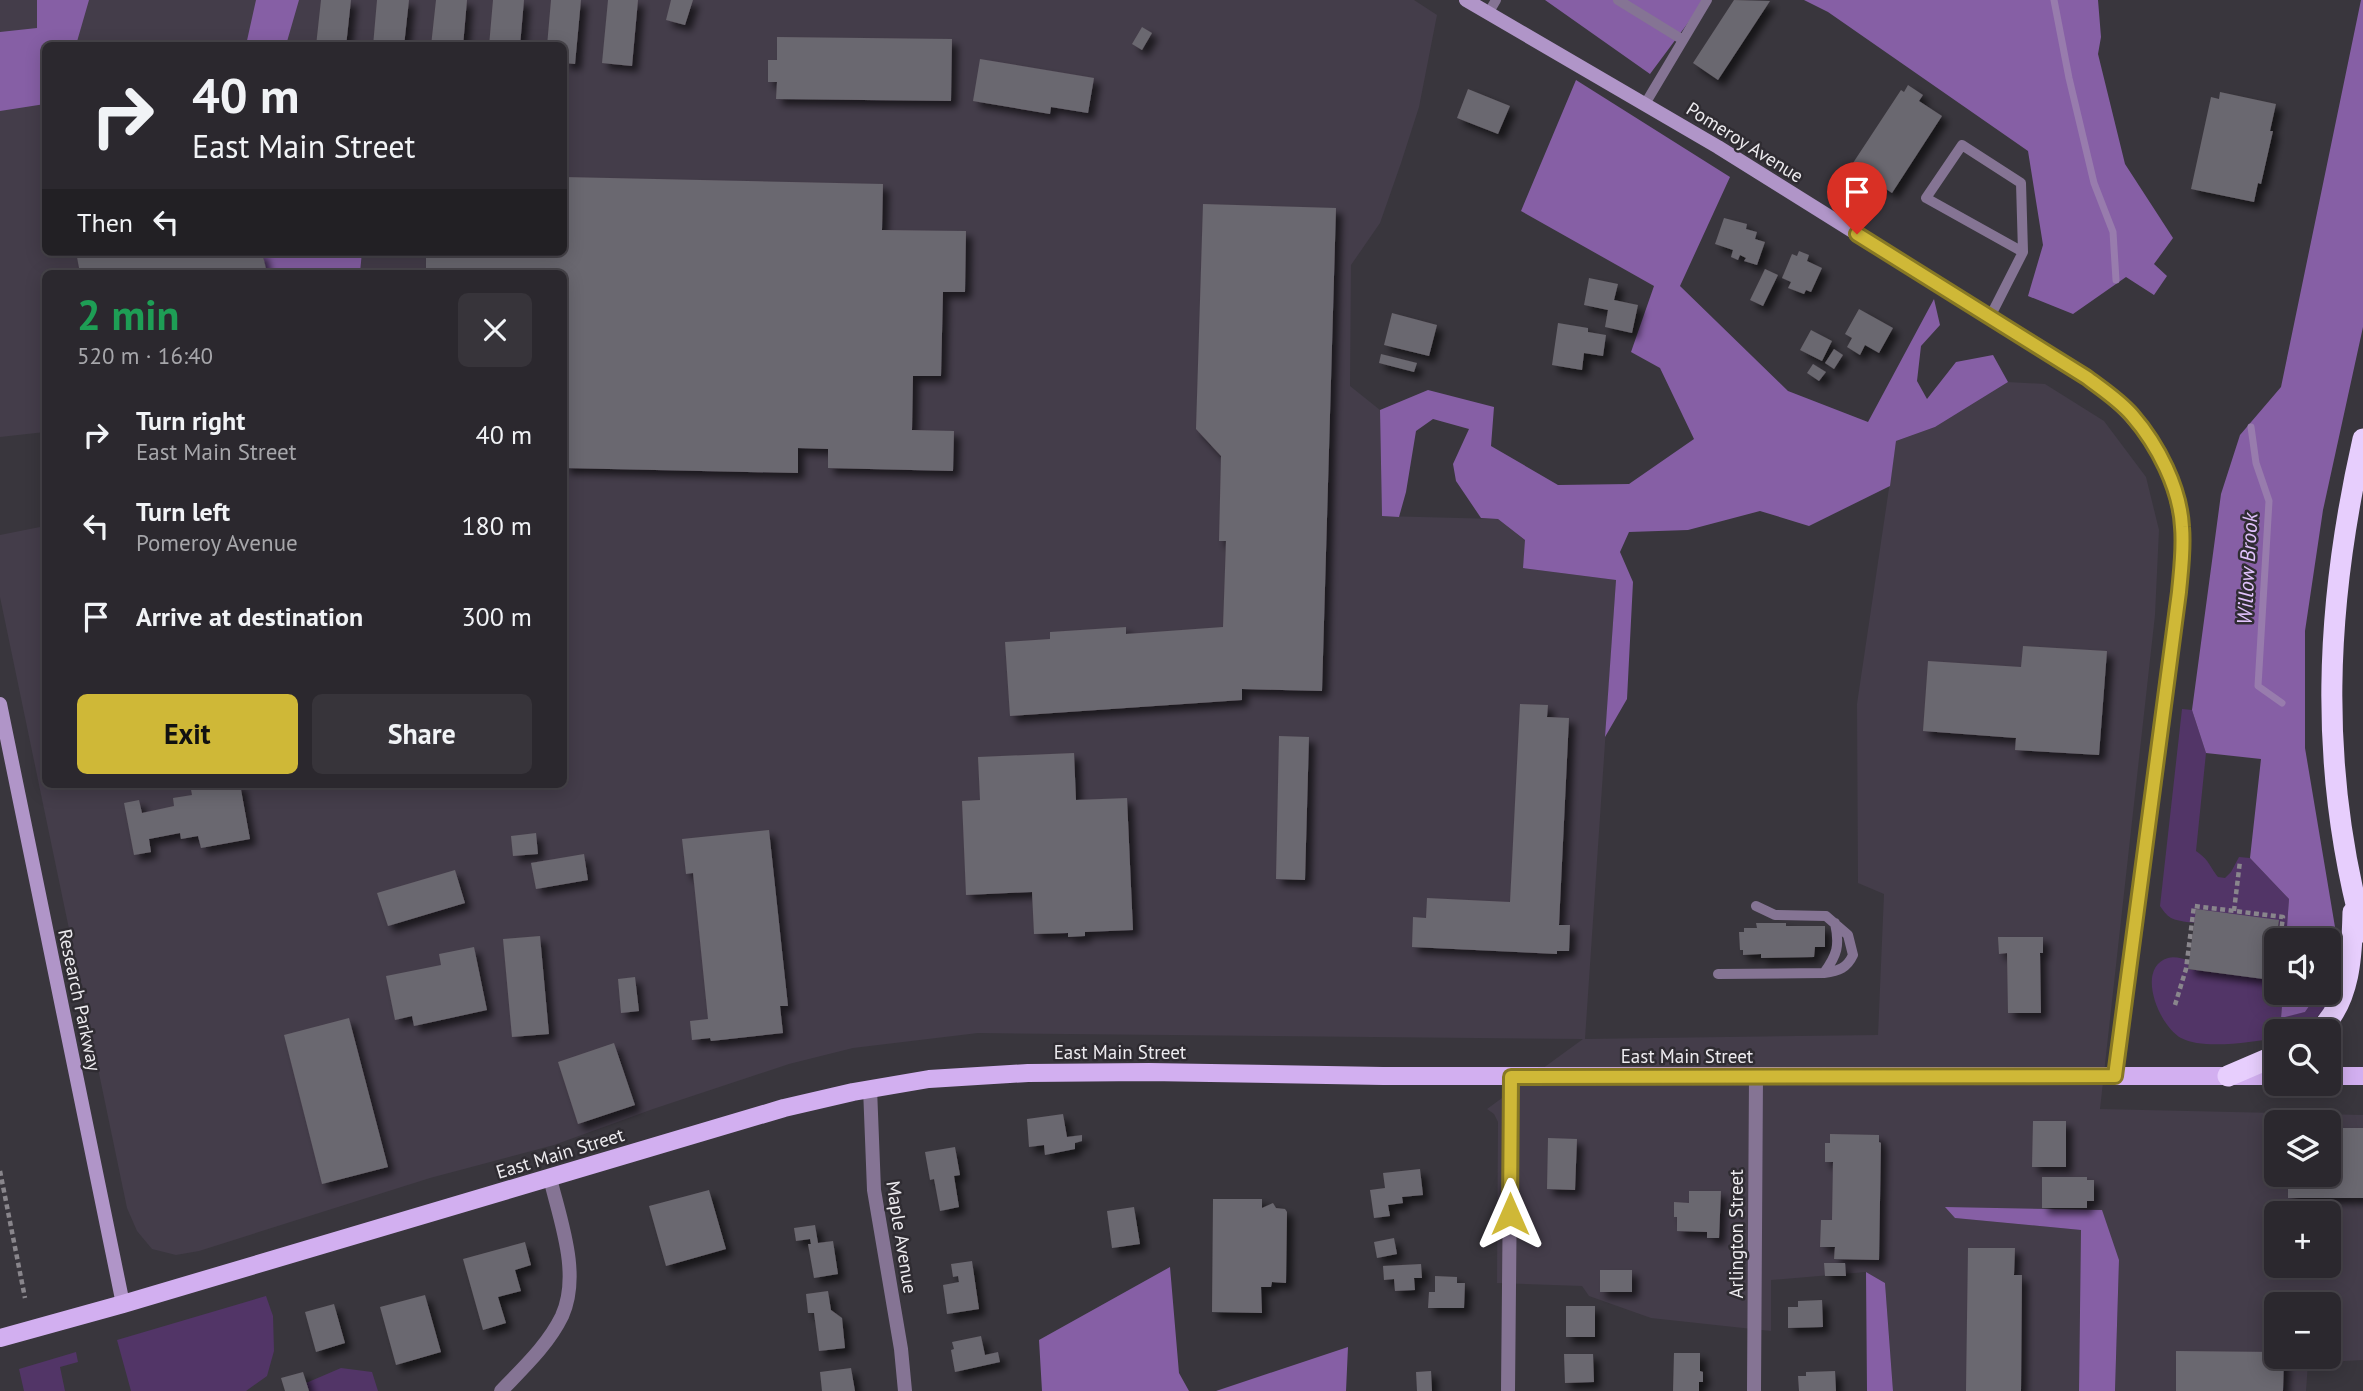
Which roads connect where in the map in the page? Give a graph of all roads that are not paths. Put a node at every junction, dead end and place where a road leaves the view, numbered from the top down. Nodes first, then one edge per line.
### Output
1 (1466, 0) edge
2 (1618, 0) edge
3 (1707, 0) edge
4 (1492, 6) edge
5 (1683, 40) junction
6 (1644, 104) junction
7 (2023, 252) junction
8 (1990, 317) junction
9 (2363, 439) edge
10 (0, 704) edge
11 (2352, 889) junction
12 (1755, 905) dead end
13 (1835, 923) junction
14 (2363, 932) edge
15 (1718, 974) dead end
16 (1824, 974) junction
17 (2330, 1019) edge
18 (2264, 1061) edge
19 (2115, 1076) junction
20 (2228, 1076) junction
21 (2264, 1076) edge
22 (2341, 1076) edge
23 (2363, 1076) edge
24 (1511, 1077) junction
25 (1756, 1077) junction
26 (870, 1088) junction
27 (550, 1178) junction
28 (123, 1304) junction
29 (0, 1338) edge
30 (501, 1391) edge
31 (905, 1391) edge
32 (1508, 1391) edge
33 (1754, 1391) edge

1 - 4 main road, Pomeroy Avenue
2 - 5 lane
3 - 5 lane
4 - 6 main road, Pomeroy Avenue
5 - 6 lane
6 - 8 main road, Pomeroy Avenue
7 - 7 lane
7 - 8 lane
8 - 19 main road, Pomeroy Avenue
9 - 11 highway
10 - 28 main road, Research Parkway
11 - 14 highway
11 - 17 highway
12 - 13 lane
13 - 16 lane
13 - 16 lane
15 - 16 lane
18 - 20 highway
19 - 20 main road, East Main Street
19 - 25 main road, East Main Street
20 - 21 main road, East Main Street
22 - 23 main road
24 - 25 main road, East Main Street
24 - 26 main road, East Main Street
24 - 32 street
25 - 33 street, Arlington Street
26 - 27 main road, East Main Street
26 - 31 street, Maple Avenue
27 - 28 main road, East Main Street
27 - 30 street
28 - 29 main road, East Main Street

